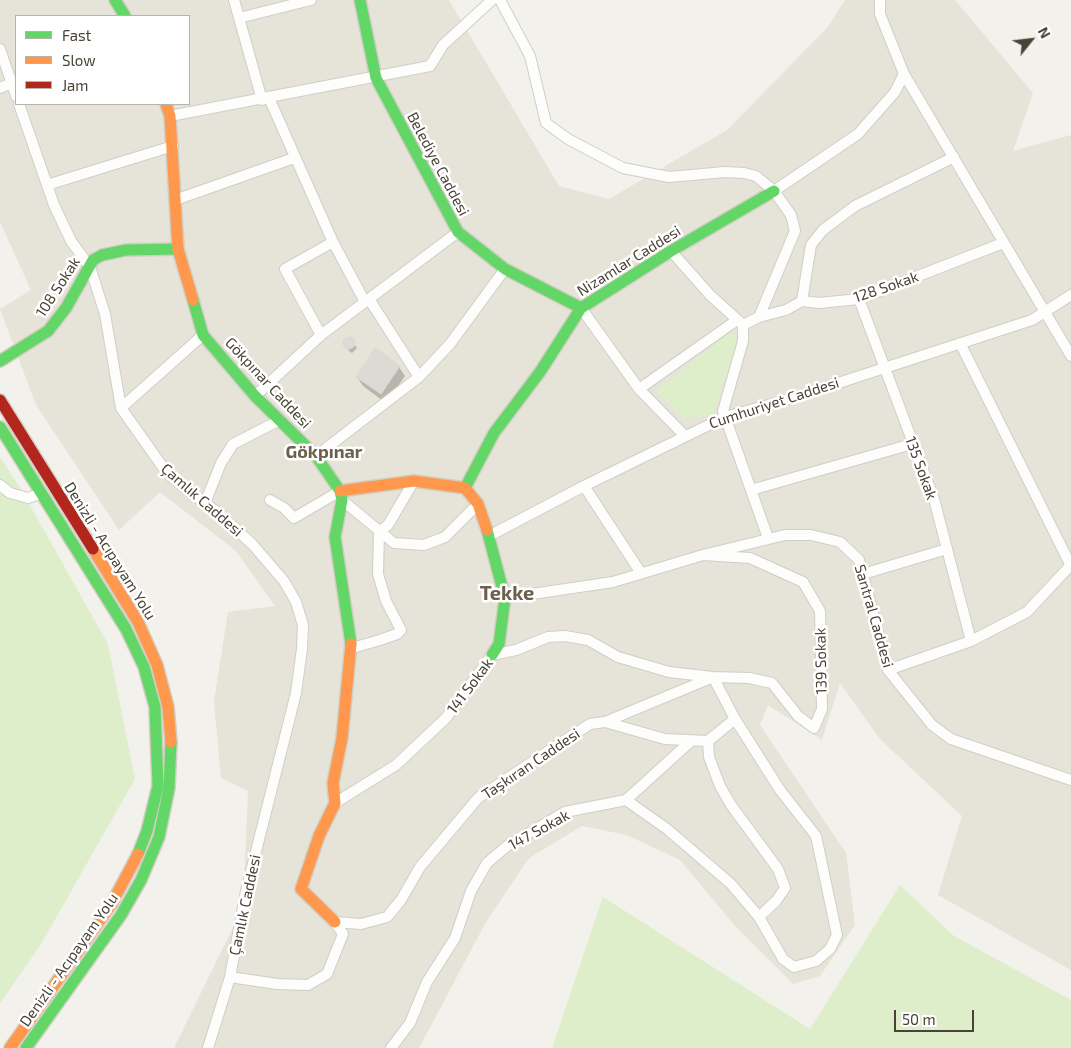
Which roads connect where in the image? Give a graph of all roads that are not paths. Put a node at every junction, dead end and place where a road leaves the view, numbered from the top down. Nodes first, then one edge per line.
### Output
1 (115, 0) edge
2 (234, 0) edge
3 (310, 0) edge
4 (360, 0) edge
5 (492, 0) edge
6 (500, 0) edge
7 (880, 0) edge
8 (124, 15) edge
9 (239, 18) junction
10 (0, 49) edge
11 (904, 74) junction
12 (376, 78) junction
13 (14, 82) edge
14 (0, 88) edge
15 (266, 99) junction
16 (19, 105) edge
17 (166, 105) edge
18 (170, 116) junction
19 (173, 146) junction
20 (954, 156) junction
21 (294, 158) junction
22 (47, 185) junction
23 (774, 191) junction
24 (176, 200) junction
25 (458, 232) junction
26 (333, 242) junction
27 (1003, 243) junction
28 (178, 250) junction
29 (671, 251) junction
30 (90, 267) junction
31 (505, 269) junction
32 (1071, 295) edge
33 (859, 299) junction
34 (367, 300) junction
35 (802, 302) junction
36 (581, 308) junction
37 (1044, 313) junction
38 (759, 317) junction
39 (740, 322) junction
40 (203, 335) junction
41 (321, 335) junction
42 (960, 343) junction
43 (1071, 356) edge
44 (0, 361) edge
45 (885, 367) junction
46 (419, 377) junction
47 (639, 389) junction
48 (255, 396) junction
49 (0, 400) edge
50 (121, 408) junction
51 (725, 417) junction
52 (280, 420) junction
53 (0, 427) edge
54 (684, 435) junction
55 (912, 444) junction
56 (316, 456) junction
57 (414, 481) junction
58 (0, 485) edge
59 (584, 486) junction
60 (465, 488) junction
61 (751, 490) junction
62 (42, 493) junction
63 (341, 495) junction
64 (270, 500) dead end
65 (205, 503) junction
66 (478, 504) junction
67 (379, 532) junction
68 (489, 536) junction
69 (768, 538) junction
70 (948, 549) junction
71 (703, 555) junction
72 (1071, 566) edge
73 (641, 573) junction
74 (863, 574) junction
75 (505, 598) junction
76 (971, 641) junction
77 (352, 648) junction
78 (492, 655) junction
79 (888, 670) junction
80 (714, 678) junction
81 (735, 719) junction
82 (605, 722) junction
83 (691, 741) junction
84 (708, 741) junction
85 (1071, 780) edge
86 (626, 800) junction
87 (335, 803) junction
88 (759, 917) junction
89 (336, 922) junction
90 (230, 977) junction
91 (10, 1048) edge
92 (26, 1048) edge
93 (208, 1048) edge
94 (391, 1048) edge

1 - 8 street
2 - 9 street
3 - 9 street
4 - 12 street, Belediye Caddesi
5 - 12 street
6 - 23 street
7 - 11 street
9 - 15 street
10 - 13 street
11 - 20 street
11 - 23 street
12 - 15 street
12 - 25 street, Belediye Caddesi
13 - 14 street
15 - 18 street
15 - 21 street
16 - 22 street, Çamlık Caddesi
17 - 18 street, Gökpınar Caddesi
18 - 19 street, Gökpınar Caddesi
19 - 22 street
19 - 24 street, Gökpınar Caddesi
20 - 27 street
20 - 35 street
21 - 24 street
21 - 26 street
22 - 30 street, Çamlık Caddesi
23 - 29 street, Nizamlar Caddesi
23 - 38 street
24 - 28 street, Gökpınar Caddesi
25 - 31 street, Belediye Caddesi
25 - 34 street
26 - 34 street
26 - 41 street
27 - 33 street, 128 Sokak
27 - 37 street
28 - 30 street, 108 Sokak
28 - 40 street, Gökpınar Caddesi
29 - 36 street, Nizamlar Caddesi
29 - 39 street
30 - 44 street, 108 Sokak
30 - 50 street, Çamlık Caddesi
31 - 36 street, Belediye Caddesi
31 - 46 street
32 - 37 street, Cumhuriyet Caddesi
33 - 35 street, 128 Sokak
33 - 45 street, 135 Sokak
34 - 41 street
34 - 46 street
35 - 38 street, 128 Sokak
36 - 47 street
36 - 60 street, Nizamlar Caddesi
37 - 42 street, Cumhuriyet Caddesi
37 - 43 street
38 - 39 street, 128 Sokak
39 - 47 street, 128 Sokak
39 - 51 street
40 - 48 street, Gökpınar Caddesi
40 - 50 street
41 - 48 street
42 - 45 street, Cumhuriyet Caddesi
42 - 72 street
45 - 51 street, Cumhuriyet Caddesi
45 - 55 street, 135 Sokak
46 - 56 street
47 - 54 street
48 - 52 street, Gökpınar Caddesi
49 - 92 street, Denizli - Acıpayam Yolu
50 - 65 street, Çamlık Caddesi
51 - 54 street, Cumhuriyet Caddesi
51 - 61 street
52 - 56 street, Gökpınar Caddesi
52 - 65 street
53 - 62 street, Denizli - Acıpayam Yolu
54 - 59 street, Cumhuriyet Caddesi
55 - 61 street
55 - 70 street, 135 Sokak
56 - 63 street, Gökpınar Caddesi
57 - 60 street
57 - 63 street
57 - 67 street
58 - 62 street
59 - 68 street, Cumhuriyet Caddesi
59 - 73 street
60 - 66 street
61 - 69 street
62 - 91 street, Denizli - Acıpayam Yolu
63 - 64 street
63 - 67 street
63 - 77 street
65 - 90 street, Çamlık Caddesi
66 - 67 street
66 - 68 street
67 - 77 street
68 - 75 street
69 - 71 street, Santral Caddesi
69 - 74 street, Santral Caddesi
70 - 74 street
70 - 76 street, 135 Sokak
71 - 73 street, Santral Caddesi
71 - 80 street, 139 Sokak
72 - 76 street
73 - 75 street, Santral Caddesi
74 - 79 street, Santral Caddesi
75 - 78 street
76 - 79 street
77 - 87 street
78 - 80 street, 141 Sokak
78 - 87 street, 141 Sokak
79 - 85 street, Santral Caddesi
80 - 81 street
80 - 82 street, Taşkıran Caddesi
81 - 84 street
81 - 88 street
82 - 83 street
82 - 89 street, Taşkıran Caddesi
83 - 84 street
83 - 86 street
84 - 88 street
86 - 88 street
86 - 94 street, 147 Sokak
87 - 89 street
89 - 90 street
90 - 93 street, Çamlık Caddesi

